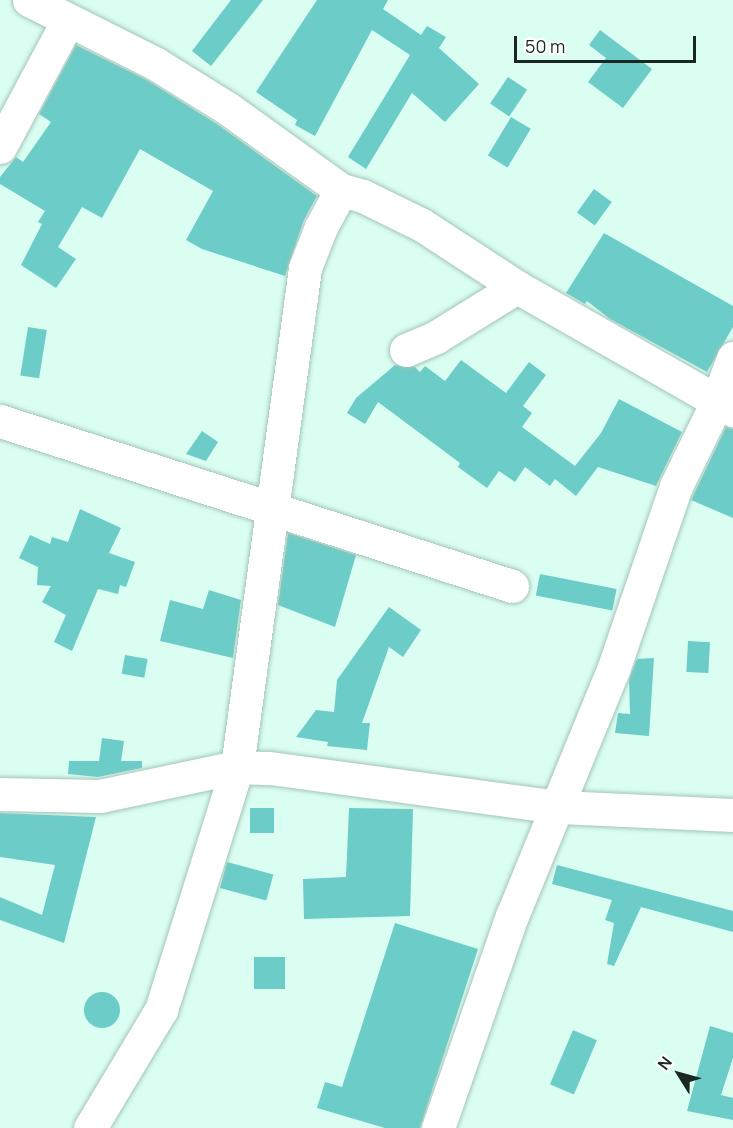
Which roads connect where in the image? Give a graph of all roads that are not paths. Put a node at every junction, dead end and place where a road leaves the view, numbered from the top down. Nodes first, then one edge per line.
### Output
1 (29, 0) edge
2 (68, 20) junction
3 (0, 147) edge
4 (341, 190) junction
5 (517, 287) junction
6 (406, 350) dead end
7 (733, 358) edge
8 (725, 406) edge
9 (0, 421) edge
10 (270, 510) junction
11 (512, 586) dead end
12 (237, 767) junction
13 (0, 794) edge
14 (559, 807) junction
15 (733, 815) edge
16 (90, 1128) edge
17 (438, 1128) edge

1 - 2 street
2 - 3 street
2 - 4 street
4 - 5 street
4 - 10 street
5 - 6 street
5 - 8 street
7 - 8 street
8 - 14 street
9 - 10 street
10 - 11 street
10 - 12 street
12 - 13 street
12 - 14 street
12 - 16 street
14 - 15 street
14 - 17 street

